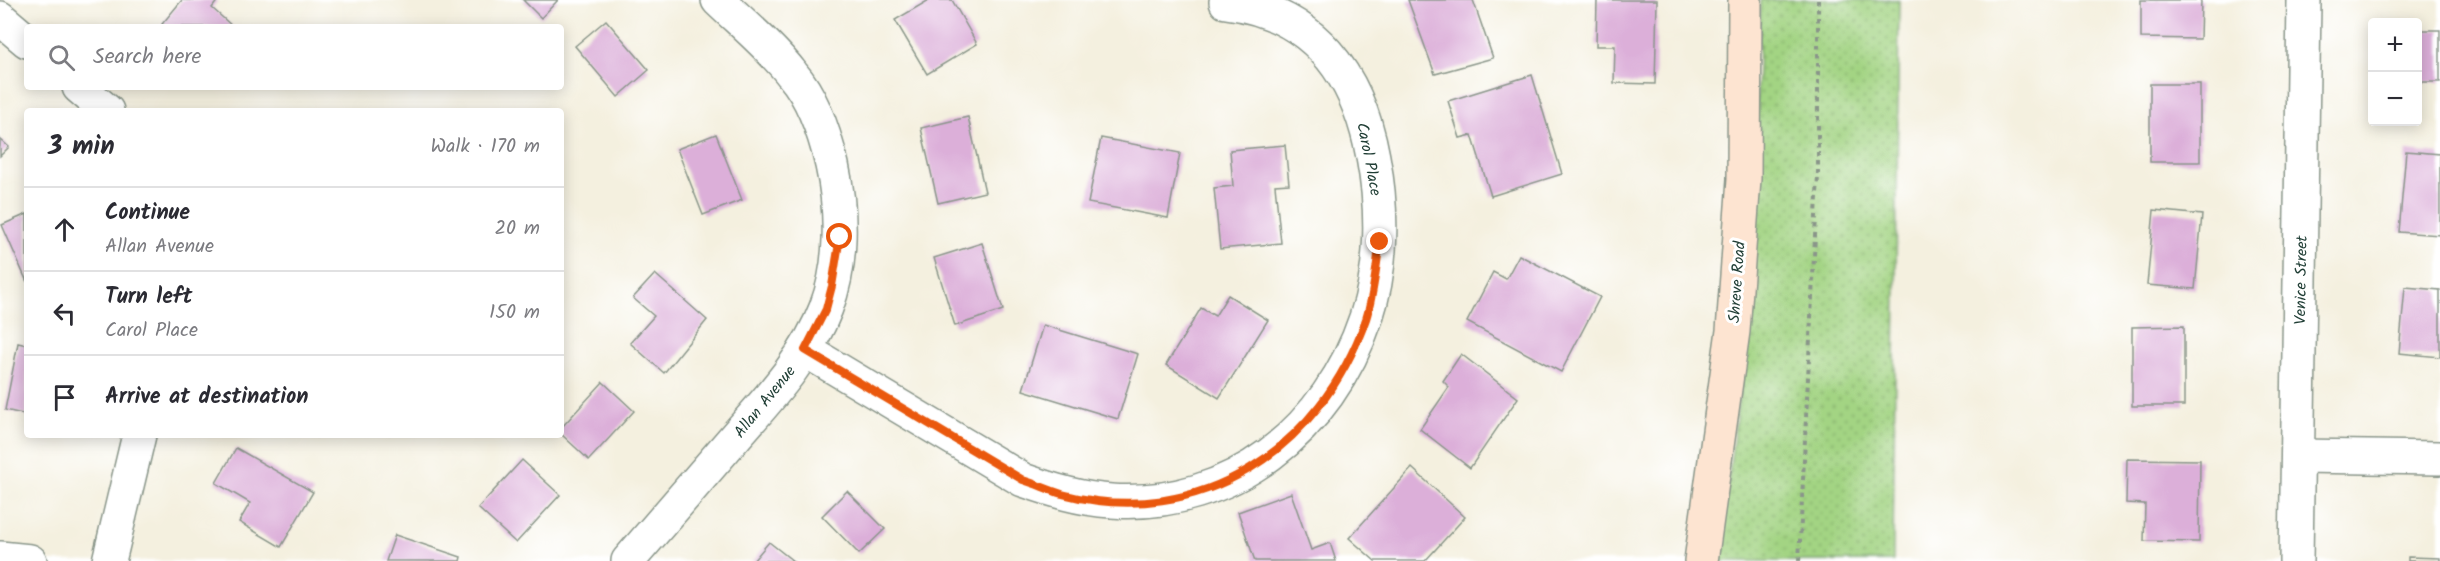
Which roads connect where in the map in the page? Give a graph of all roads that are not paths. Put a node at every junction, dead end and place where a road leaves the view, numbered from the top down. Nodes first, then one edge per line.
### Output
1 (718, 0) edge
2 (1745, 0) edge
3 (2304, 0) edge
4 (1226, 2) dead end
5 (0, 18) edge
6 (24, 38) edge
7 (83, 90) edge
8 (104, 108) edge
9 (805, 350) junction
10 (138, 438) edge
11 (2298, 456) junction
12 (2440, 458) edge
13 (0, 558) edge
14 (30, 561) edge
15 (109, 561) edge
16 (628, 561) edge
17 (1701, 561) edge
18 (2296, 561) edge

1 - 9 street, Allan Avenue
2 - 17 main road, Shreve Road
3 - 11 street, Venice Street
4 - 9 street, Carol Place
5 - 6 street
7 - 8 street
9 - 16 street, Allan Avenue
10 - 15 street
11 - 12 street
11 - 18 street, Venice Street
13 - 14 street

